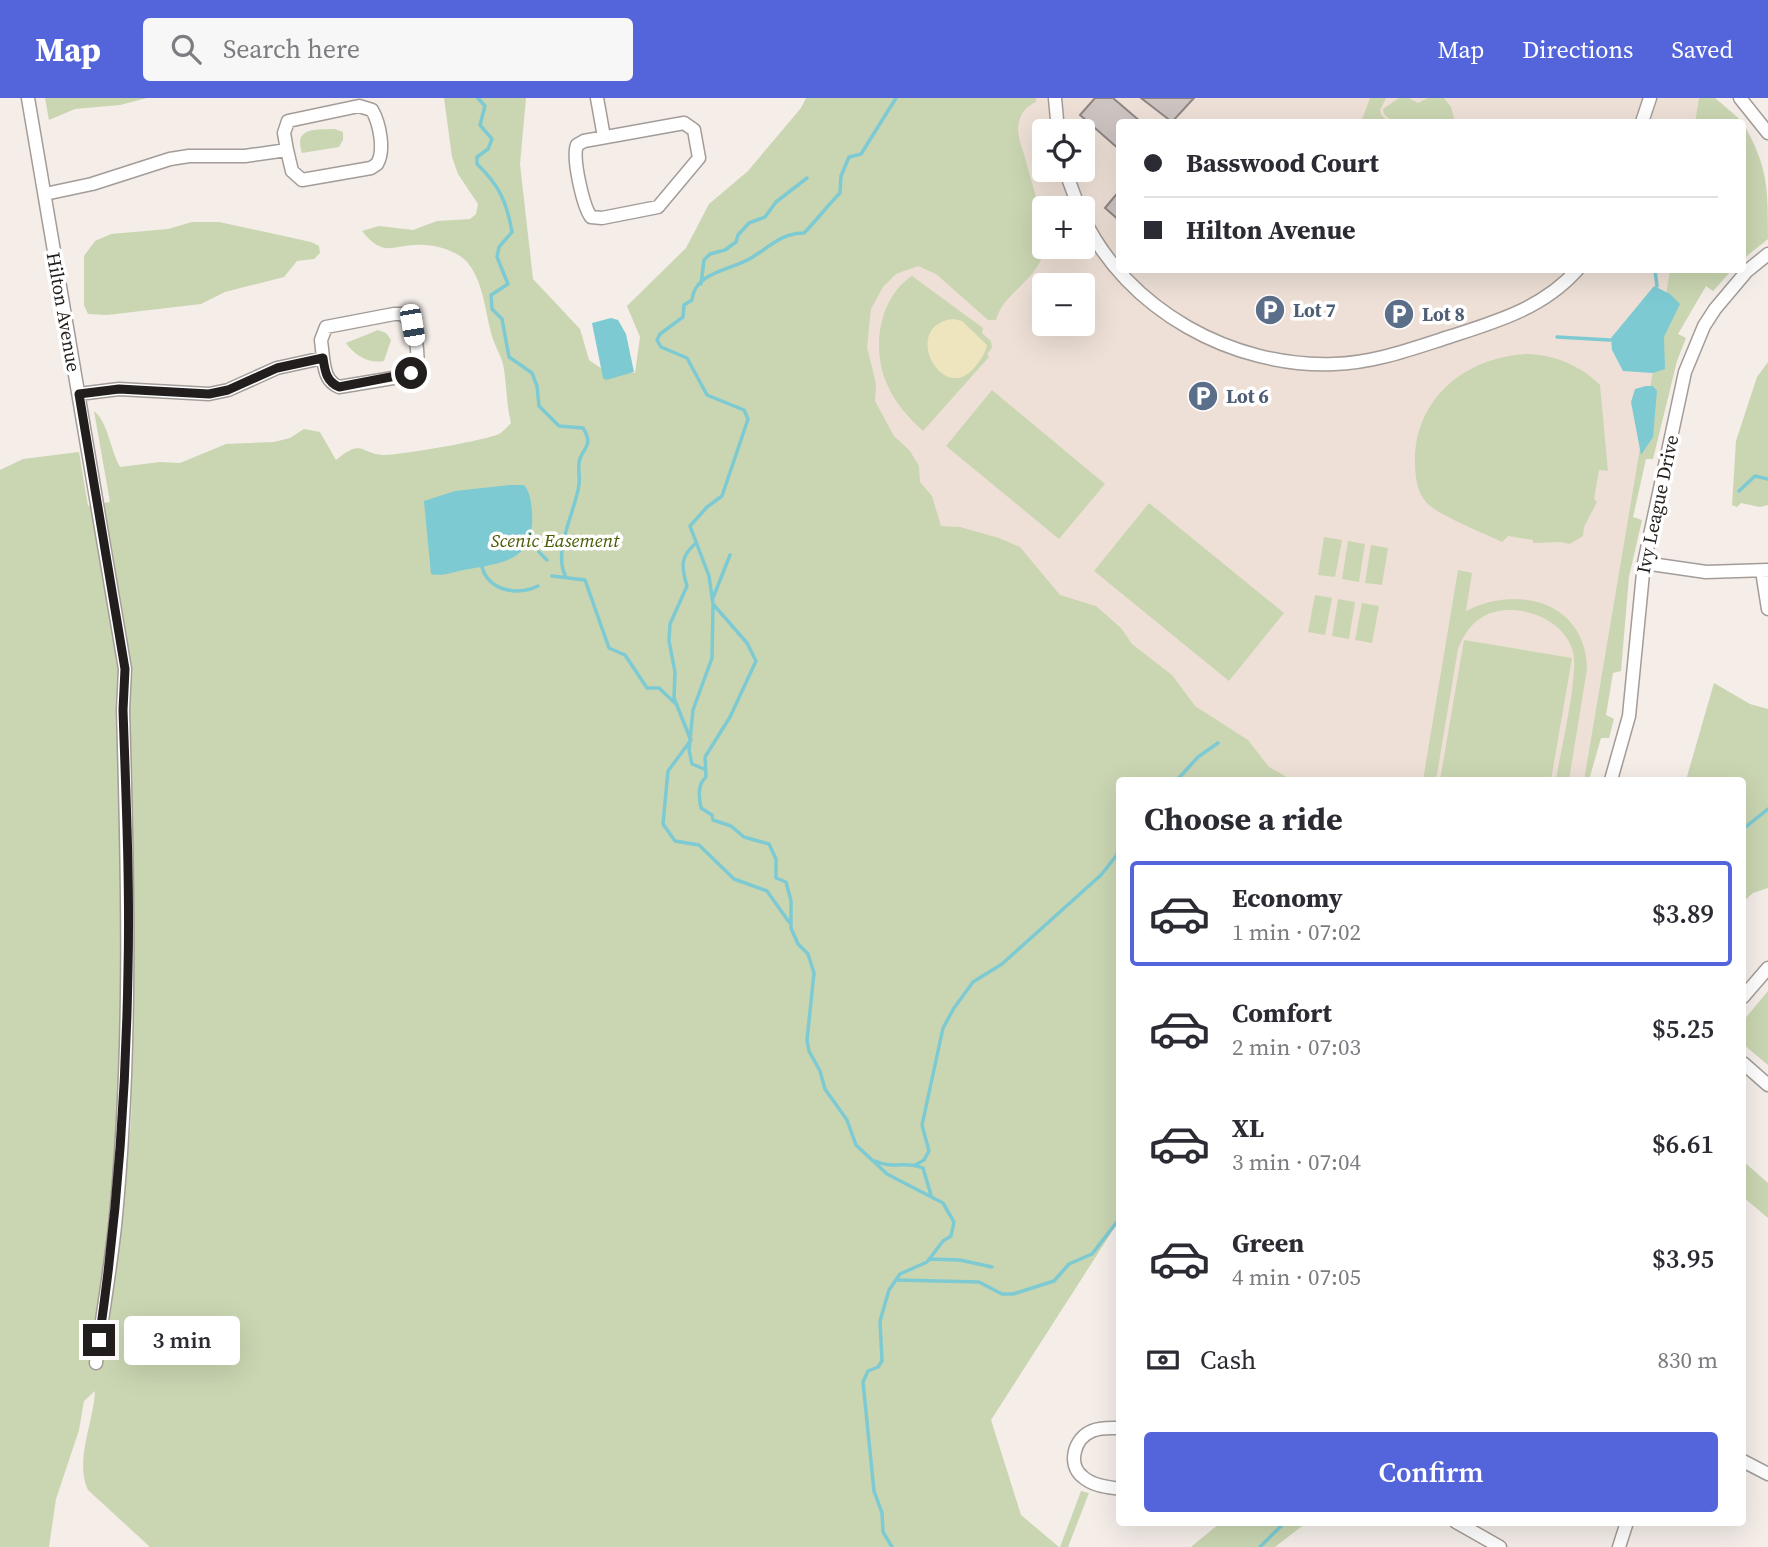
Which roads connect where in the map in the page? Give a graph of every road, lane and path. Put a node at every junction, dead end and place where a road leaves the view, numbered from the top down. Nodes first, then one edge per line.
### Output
1 (28, 98) edge
2 (597, 98) edge
3 (1055, 98) edge
4 (1650, 98) edge
5 (1740, 98) edge
6 (1057, 119) edge
7 (1643, 119) edge
8 (1768, 133) edge
9 (604, 137) junction
10 (287, 150) junction
11 (45, 194) junction
12 (1095, 239) edge
13 (1768, 254) edge
14 (1116, 268) edge
15 (1746, 272) edge
16 (1122, 273) edge
17 (1574, 273) edge
18 (1745, 273) edge
19 (323, 358) junction
20 (79, 394) junction
21 (1644, 563) junction
22 (1765, 570) edge
23 (1768, 609) edge
24 (1612, 777) edge
25 (1768, 968) edge
26 (1746, 994) edge
27 (1746, 1066) edge
28 (1768, 1085) edge
29 (96, 1363) dead end
30 (1116, 1428) edge
31 (1746, 1463) edge
32 (1768, 1474) edge
33 (1116, 1488) edge
34 (1463, 1526) edge
35 (1626, 1526) edge
36 (1500, 1547) edge
37 (1619, 1547) edge

1 - 11 street, Hilton Avenue
2 - 9 street
3 - 6 street
4 - 7 street
5 - 8 street
9 - 9 street
10 - 10 street
10 - 11 street
11 - 20 street, Hilton Avenue
12 - 14 street
13 - 15 street, Ivy League Drive
16 - 17 street
18 - 21 street, Ivy League Drive
19 - 19 street
19 - 20 street
20 - 29 street, Hilton Avenue
21 - 22 street
21 - 24 street, Ivy League Drive
22 - 23 street
25 - 26 street
27 - 28 street
30 - 33 street
31 - 32 street
34 - 36 street
35 - 37 street

